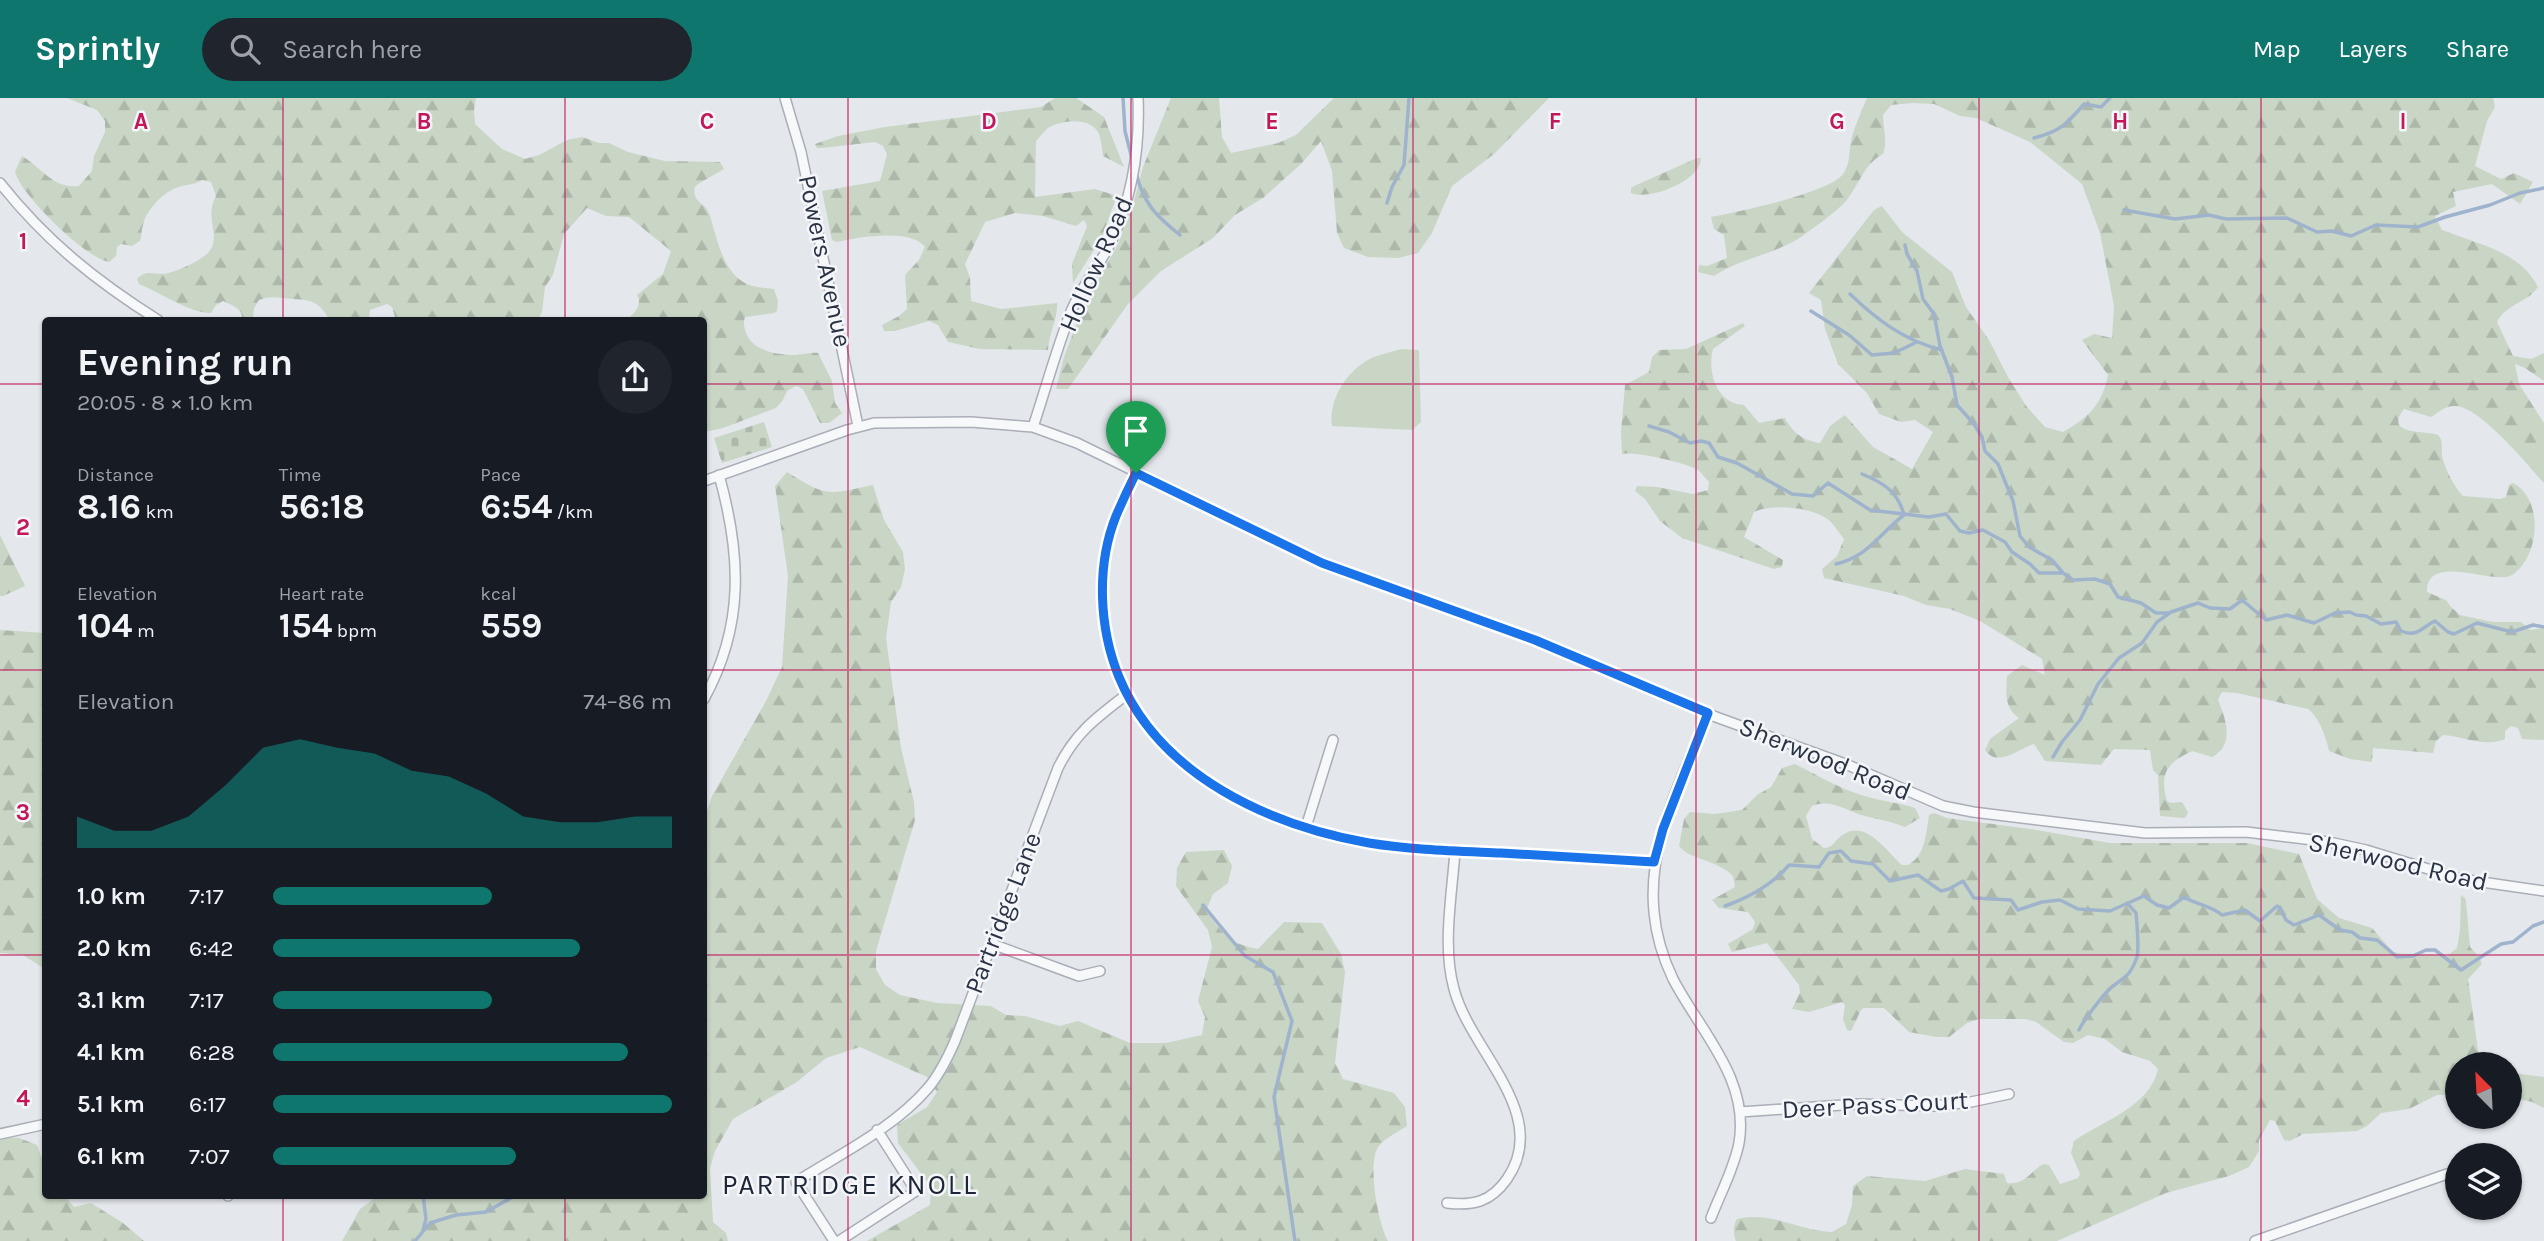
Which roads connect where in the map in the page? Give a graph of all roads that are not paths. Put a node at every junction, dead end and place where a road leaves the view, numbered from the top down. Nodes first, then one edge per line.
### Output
1 (785, 98) edge
2 (1138, 98) edge
3 (0, 183) edge
4 (153, 317) edge
5 (858, 426) junction
6 (1033, 427) junction
7 (1136, 473) junction
8 (719, 475) junction
9 (707, 480) edge
10 (707, 692) edge
11 (1126, 695) junction
12 (1708, 713) junction
13 (1333, 740) dead end
14 (1306, 827) junction
15 (1455, 851) junction
16 (1654, 862) junction
17 (2544, 891) edge
18 (992, 944) junction
19 (1100, 971) dead end
20 (2008, 1094) dead end
21 (1740, 1112) junction
22 (42, 1125) edge
23 (877, 1130) junction
24 (0, 1134) edge
25 (2445, 1175) edge
26 (1447, 1203) dead end
27 (1710, 1219) dead end
28 (836, 1241) edge
29 (2255, 1241) edge

1 - 5 street, Powers Avenue
2 - 6 street, Hollow Road
3 - 4 street
5 - 6 street, Sherwood Road
5 - 8 street, Sherwood Road
6 - 7 street, Sherwood Road
7 - 11 street
7 - 12 street, Sherwood Road
8 - 9 street, Sherwood Road
8 - 10 street
11 - 14 street
11 - 18 street, Partridge Lane
12 - 16 street
12 - 17 street, Sherwood Road
13 - 14 street
14 - 15 street
15 - 16 street
15 - 26 street
16 - 21 street
18 - 19 street
18 - 23 street, Partridge Lane
20 - 21 street, Deer Pass Court
21 - 27 street
22 - 24 street
23 - 28 street, Partridge Lane
23 - 28 street, Partridge Lane
25 - 29 street

